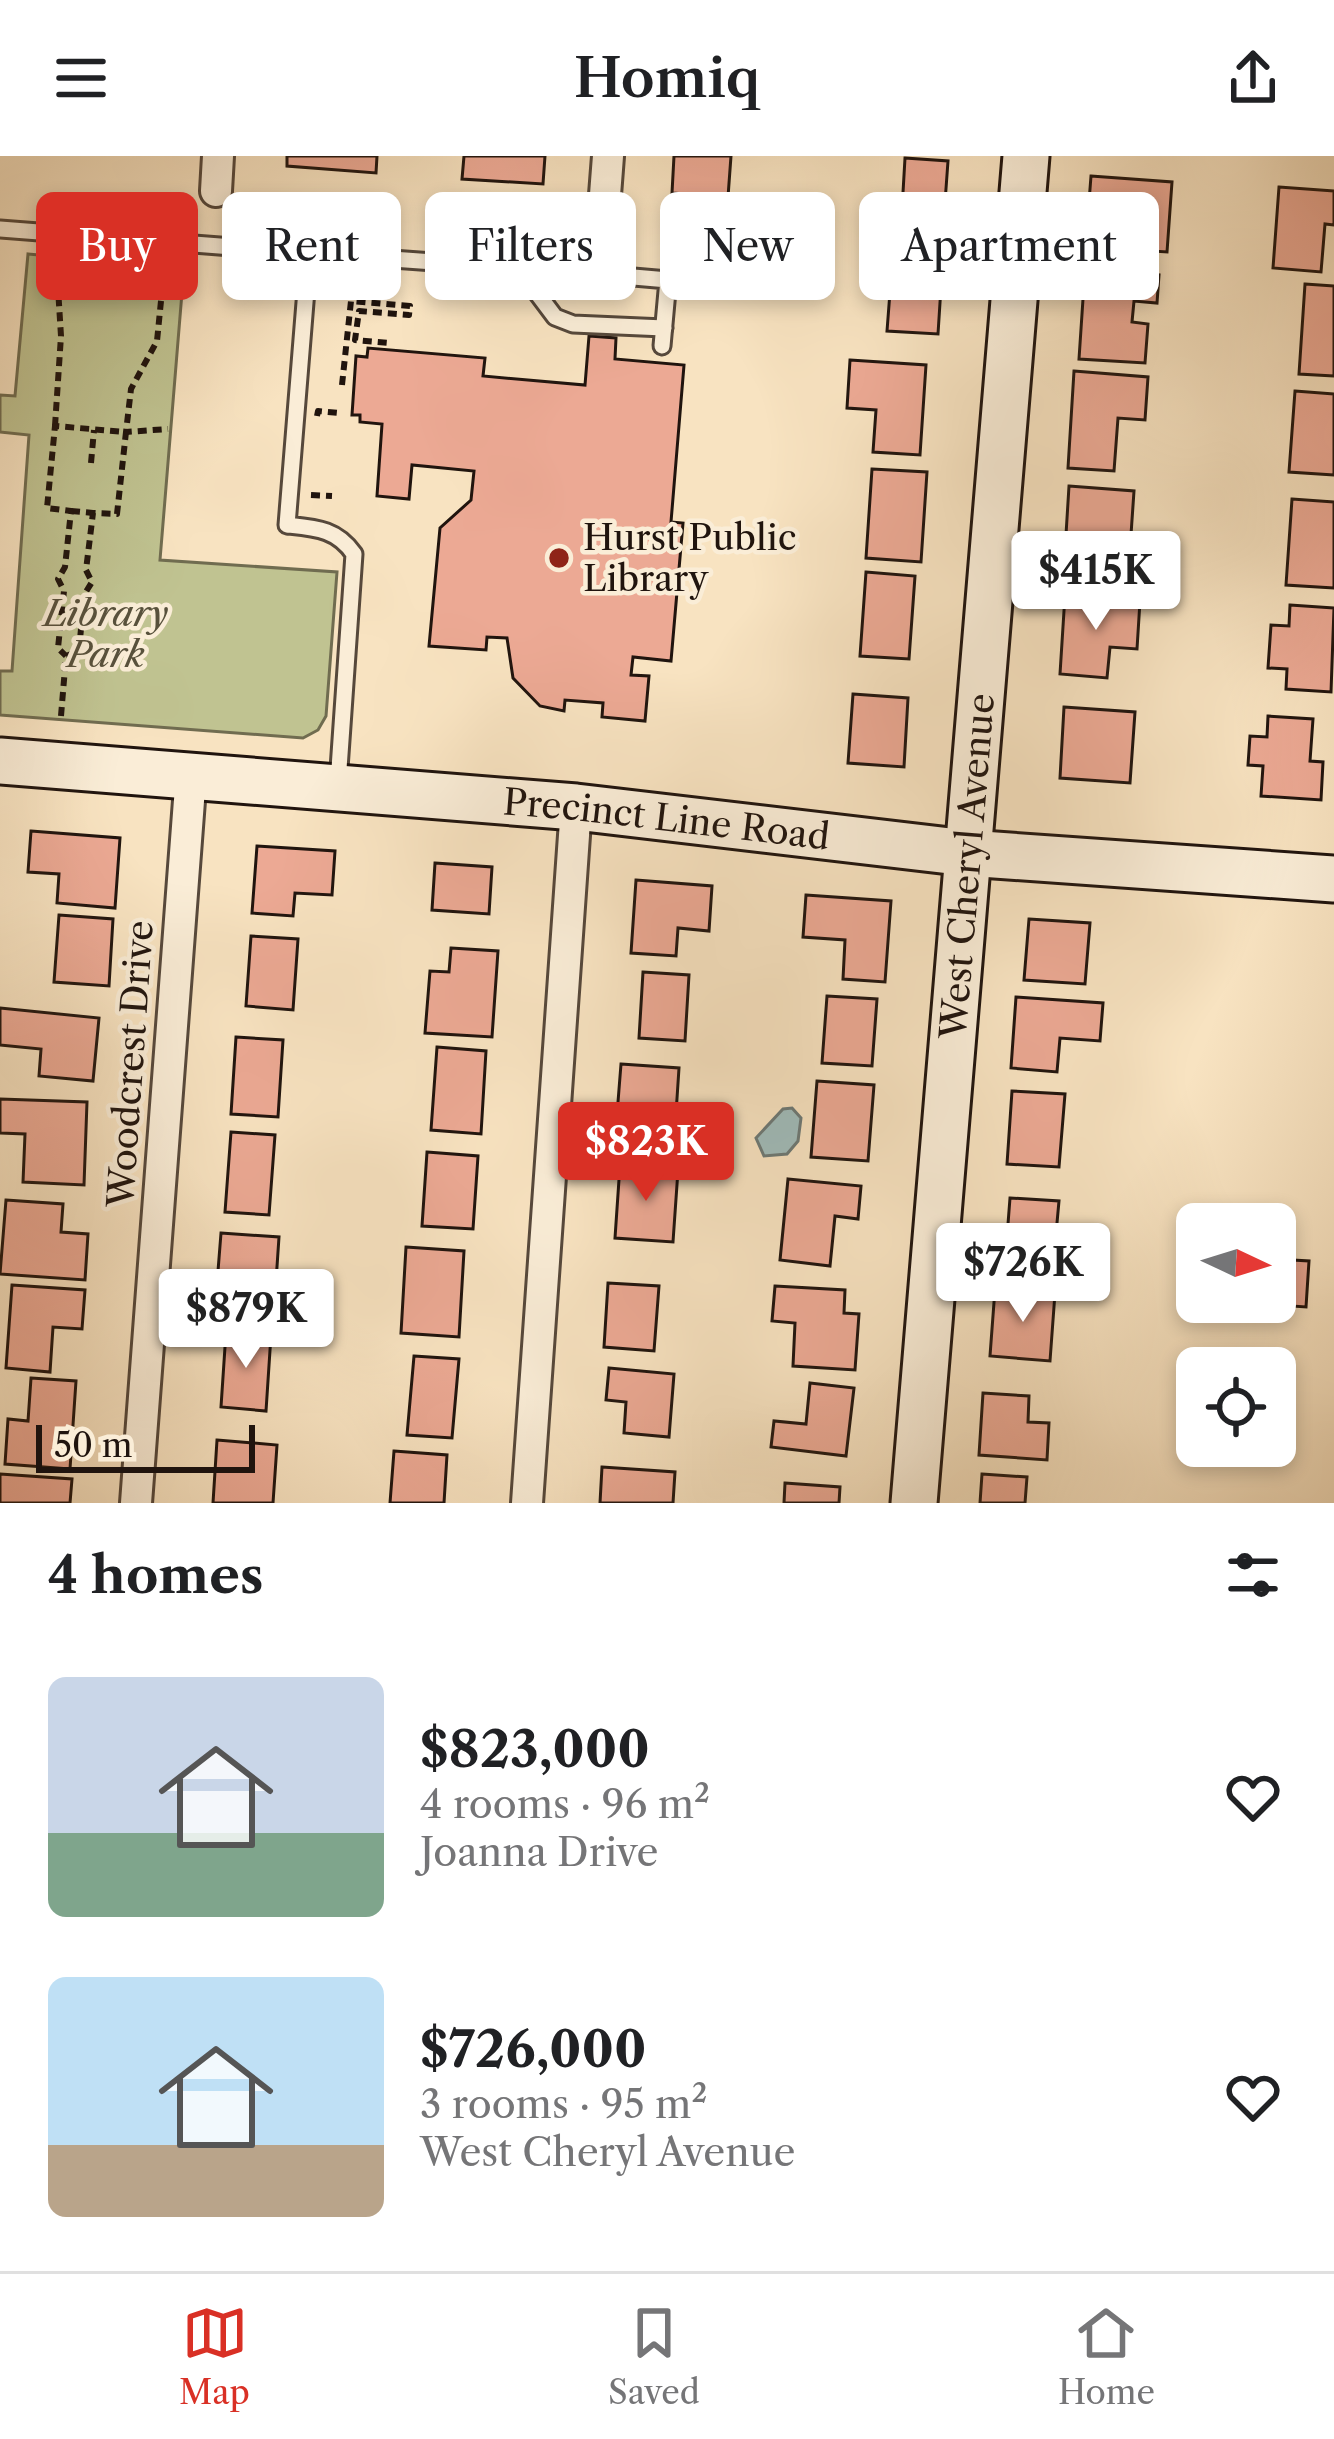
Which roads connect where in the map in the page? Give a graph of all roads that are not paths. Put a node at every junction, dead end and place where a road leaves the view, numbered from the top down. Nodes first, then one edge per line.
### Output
1 (218, 156) edge
2 (608, 156) edge
3 (1026, 156) edge
4 (216, 190) dead end
5 (605, 192) edge
6 (0, 229) edge
7 (222, 247) edge
8 (636, 277) edge
9 (305, 300) edge
10 (542, 300) edge
11 (0, 760) edge
12 (191, 774) junction
13 (338, 785) junction
14 (576, 807) junction
15 (967, 853) junction
16 (1334, 879) edge
17 (136, 1503) edge
18 (527, 1503) edge
19 (914, 1503) edge

1 - 4 street
2 - 5 street
3 - 15 main road, West Cheryl Avenue
6 - 7 lane
8 - 10 lane
9 - 13 lane
11 - 12 main road, Precinct Line Road
12 - 13 main road, Precinct Line Road
12 - 17 street, Woodcrest Drive
13 - 14 main road, Precinct Line Road
14 - 15 main road, Precinct Line Road
14 - 18 street
15 - 16 main road, Precinct Line Road
15 - 19 main road, West Cheryl Avenue

